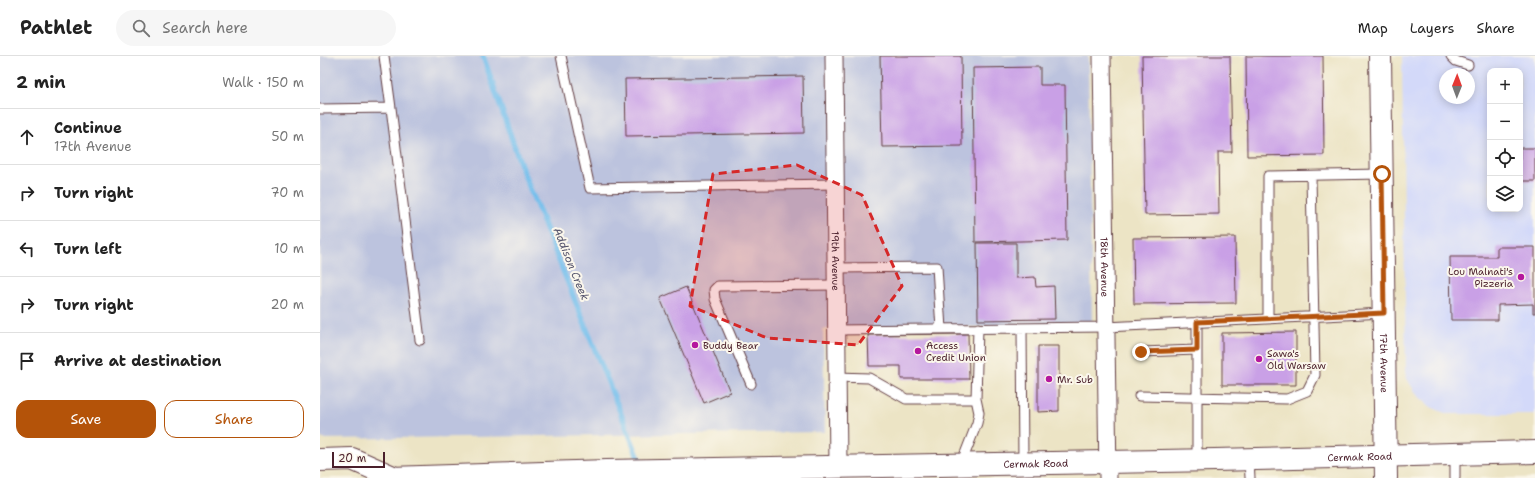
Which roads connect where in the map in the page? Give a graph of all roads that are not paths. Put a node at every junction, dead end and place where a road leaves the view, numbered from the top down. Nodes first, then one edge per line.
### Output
1 (384, 56) edge
2 (560, 56) edge
3 (834, 56) edge
4 (1102, 56) edge
5 (1380, 56) edge
6 (1451, 56) edge
7 (1468, 65) dead end
8 (390, 108) junction
9 (320, 109) edge
10 (1382, 174) junction
11 (1311, 176) junction
12 (835, 184) junction
13 (836, 277) junction
14 (1384, 313) junction
15 (1314, 316) junction
16 (1268, 319) junction
17 (1197, 322) junction
18 (1106, 327) junction
19 (978, 328) junction
20 (1022, 328) junction
21 (941, 329) junction
22 (836, 330) junction
23 (420, 340) dead end
24 (1197, 350) junction
25 (1141, 352) dead end
26 (837, 377) junction
27 (751, 384) dead end
28 (1139, 396) dead end
29 (1197, 398) junction
30 (976, 399) junction
31 (1535, 452) edge
32 (1455, 454) junction
33 (1386, 456) junction
34 (320, 460) edge
35 (1197, 460) junction
36 (1023, 463) junction
37 (961, 464) junction
38 (1250, 469) edge
39 (824, 470) edge
40 (1108, 470) edge
41 (392, 478) edge
42 (1386, 478) edge
43 (1455, 478) edge

1 - 8 lane
2 - 12 lane
3 - 12 street, 19th Avenue
4 - 18 street, 18th Avenue
5 - 10 main road, 17th Avenue
6 - 7 lane
8 - 9 lane
8 - 23 lane
10 - 11 lane
10 - 14 main road, 17th Avenue
11 - 15 lane
11 - 16 lane
12 - 13 street, 19th Avenue
13 - 21 lane
13 - 22 street, 19th Avenue
13 - 27 lane
14 - 15 lane
14 - 33 main road, 17th Avenue
15 - 16 lane
15 - 29 lane
16 - 17 lane
17 - 18 lane
17 - 24 lane
18 - 20 lane
18 - 40 street, 18th Avenue
19 - 20 lane
19 - 21 lane
19 - 30 lane
20 - 36 lane
21 - 22 lane
22 - 26 street, 19th Avenue
24 - 25 lane
24 - 29 lane
26 - 30 lane
26 - 39 street, 19th Avenue
28 - 29 lane
29 - 35 lane
30 - 37 lane
31 - 32 main road, Cermak Road
32 - 33 main road, Cermak Road
32 - 43 lane
33 - 38 main road, Cermak Road
33 - 42 main road, 17th Avenue
34 - 41 main road, Cermak Road
35 - 38 main road, Cermak Road
35 - 40 main road, Cermak Road
36 - 37 main road, Cermak Road
36 - 40 main road, Cermak Road
37 - 39 main road, Cermak Road
39 - 41 main road, Cermak Road

